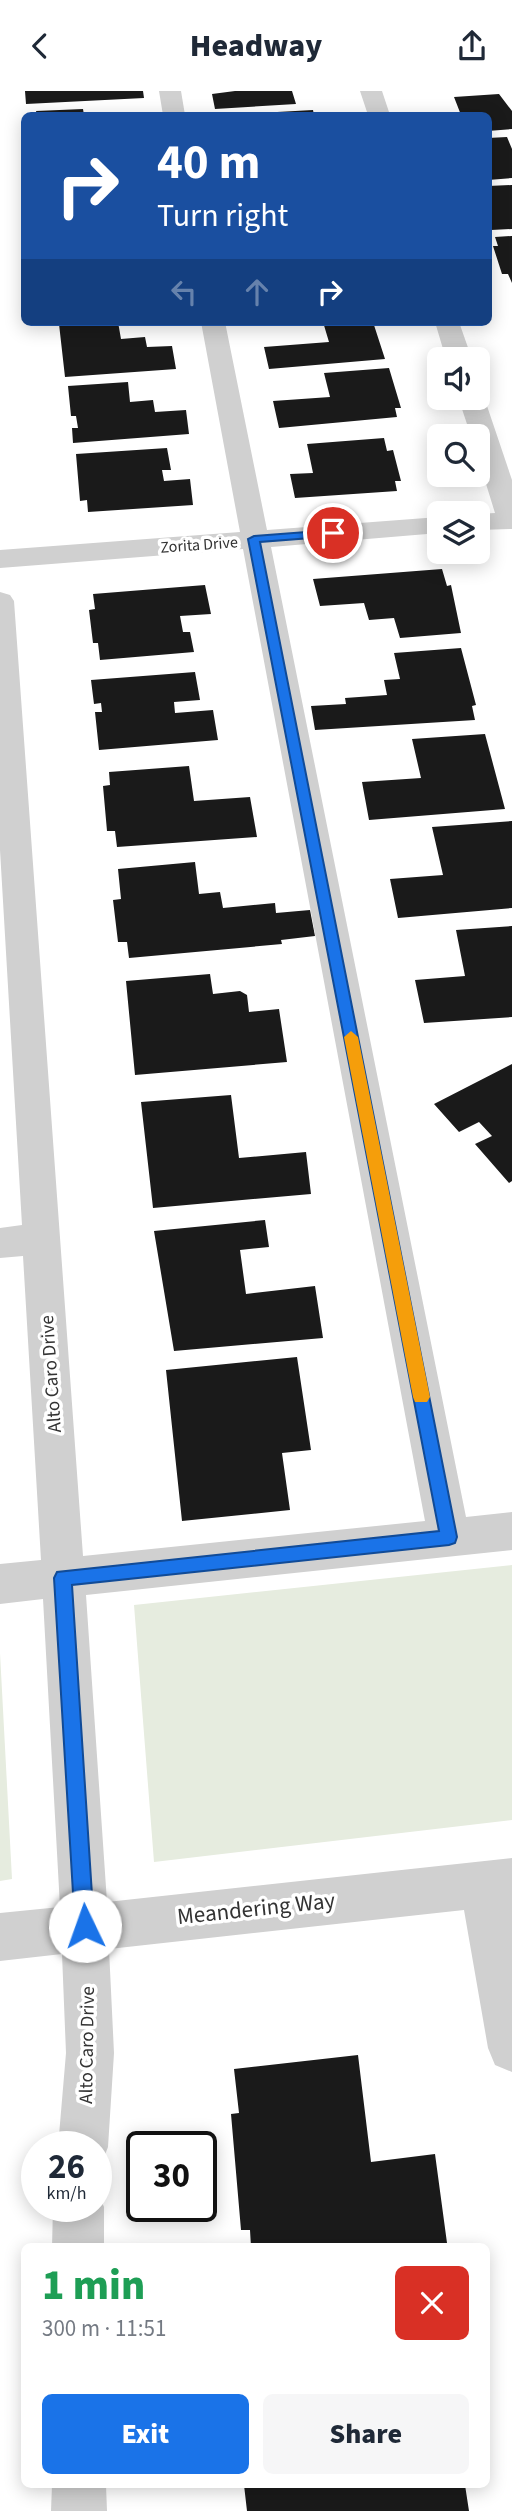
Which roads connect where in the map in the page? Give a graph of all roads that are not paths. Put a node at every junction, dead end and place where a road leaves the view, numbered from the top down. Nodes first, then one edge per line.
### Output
1 (170, 91) edge
2 (371, 91) edge
3 (174, 112) edge
4 (378, 112) edge
5 (214, 326) edge
6 (448, 326) edge
7 (455, 347) edge
8 (475, 410) edge
9 (512, 521) edge
10 (490, 522) edge
11 (427, 526) edge
12 (254, 539) junction
13 (0, 559) edge
14 (0, 601) edge
15 (42, 1239) junction
16 (0, 1243) edge
17 (512, 1531) edge
18 (449, 1537) junction
19 (63, 1578) junction
20 (0, 1584) edge
21 (497, 1883) edge
22 (85, 1926) junction
23 (0, 1937) edge
24 (512, 2048) edge
25 (84, 2131) edge
26 (78, 2222) edge
27 (78, 2243) edge
28 (79, 2488) edge
29 (79, 2511) edge

1 - 3 street
2 - 4 street
5 - 12 street
6 - 7 street
8 - 9 street
9 - 10 street
11 - 12 street, Zorita Drive
12 - 13 street, Zorita Drive
12 - 18 street
14 - 15 street, Alto Caro Drive
15 - 16 street
15 - 19 street, Alto Caro Drive
17 - 18 street
18 - 19 street
19 - 20 street
19 - 22 street, Alto Caro Drive
21 - 22 street, Meandering Way
21 - 24 street
22 - 23 street, Meandering Way
22 - 25 street, Alto Caro Drive
26 - 27 street
28 - 29 street

